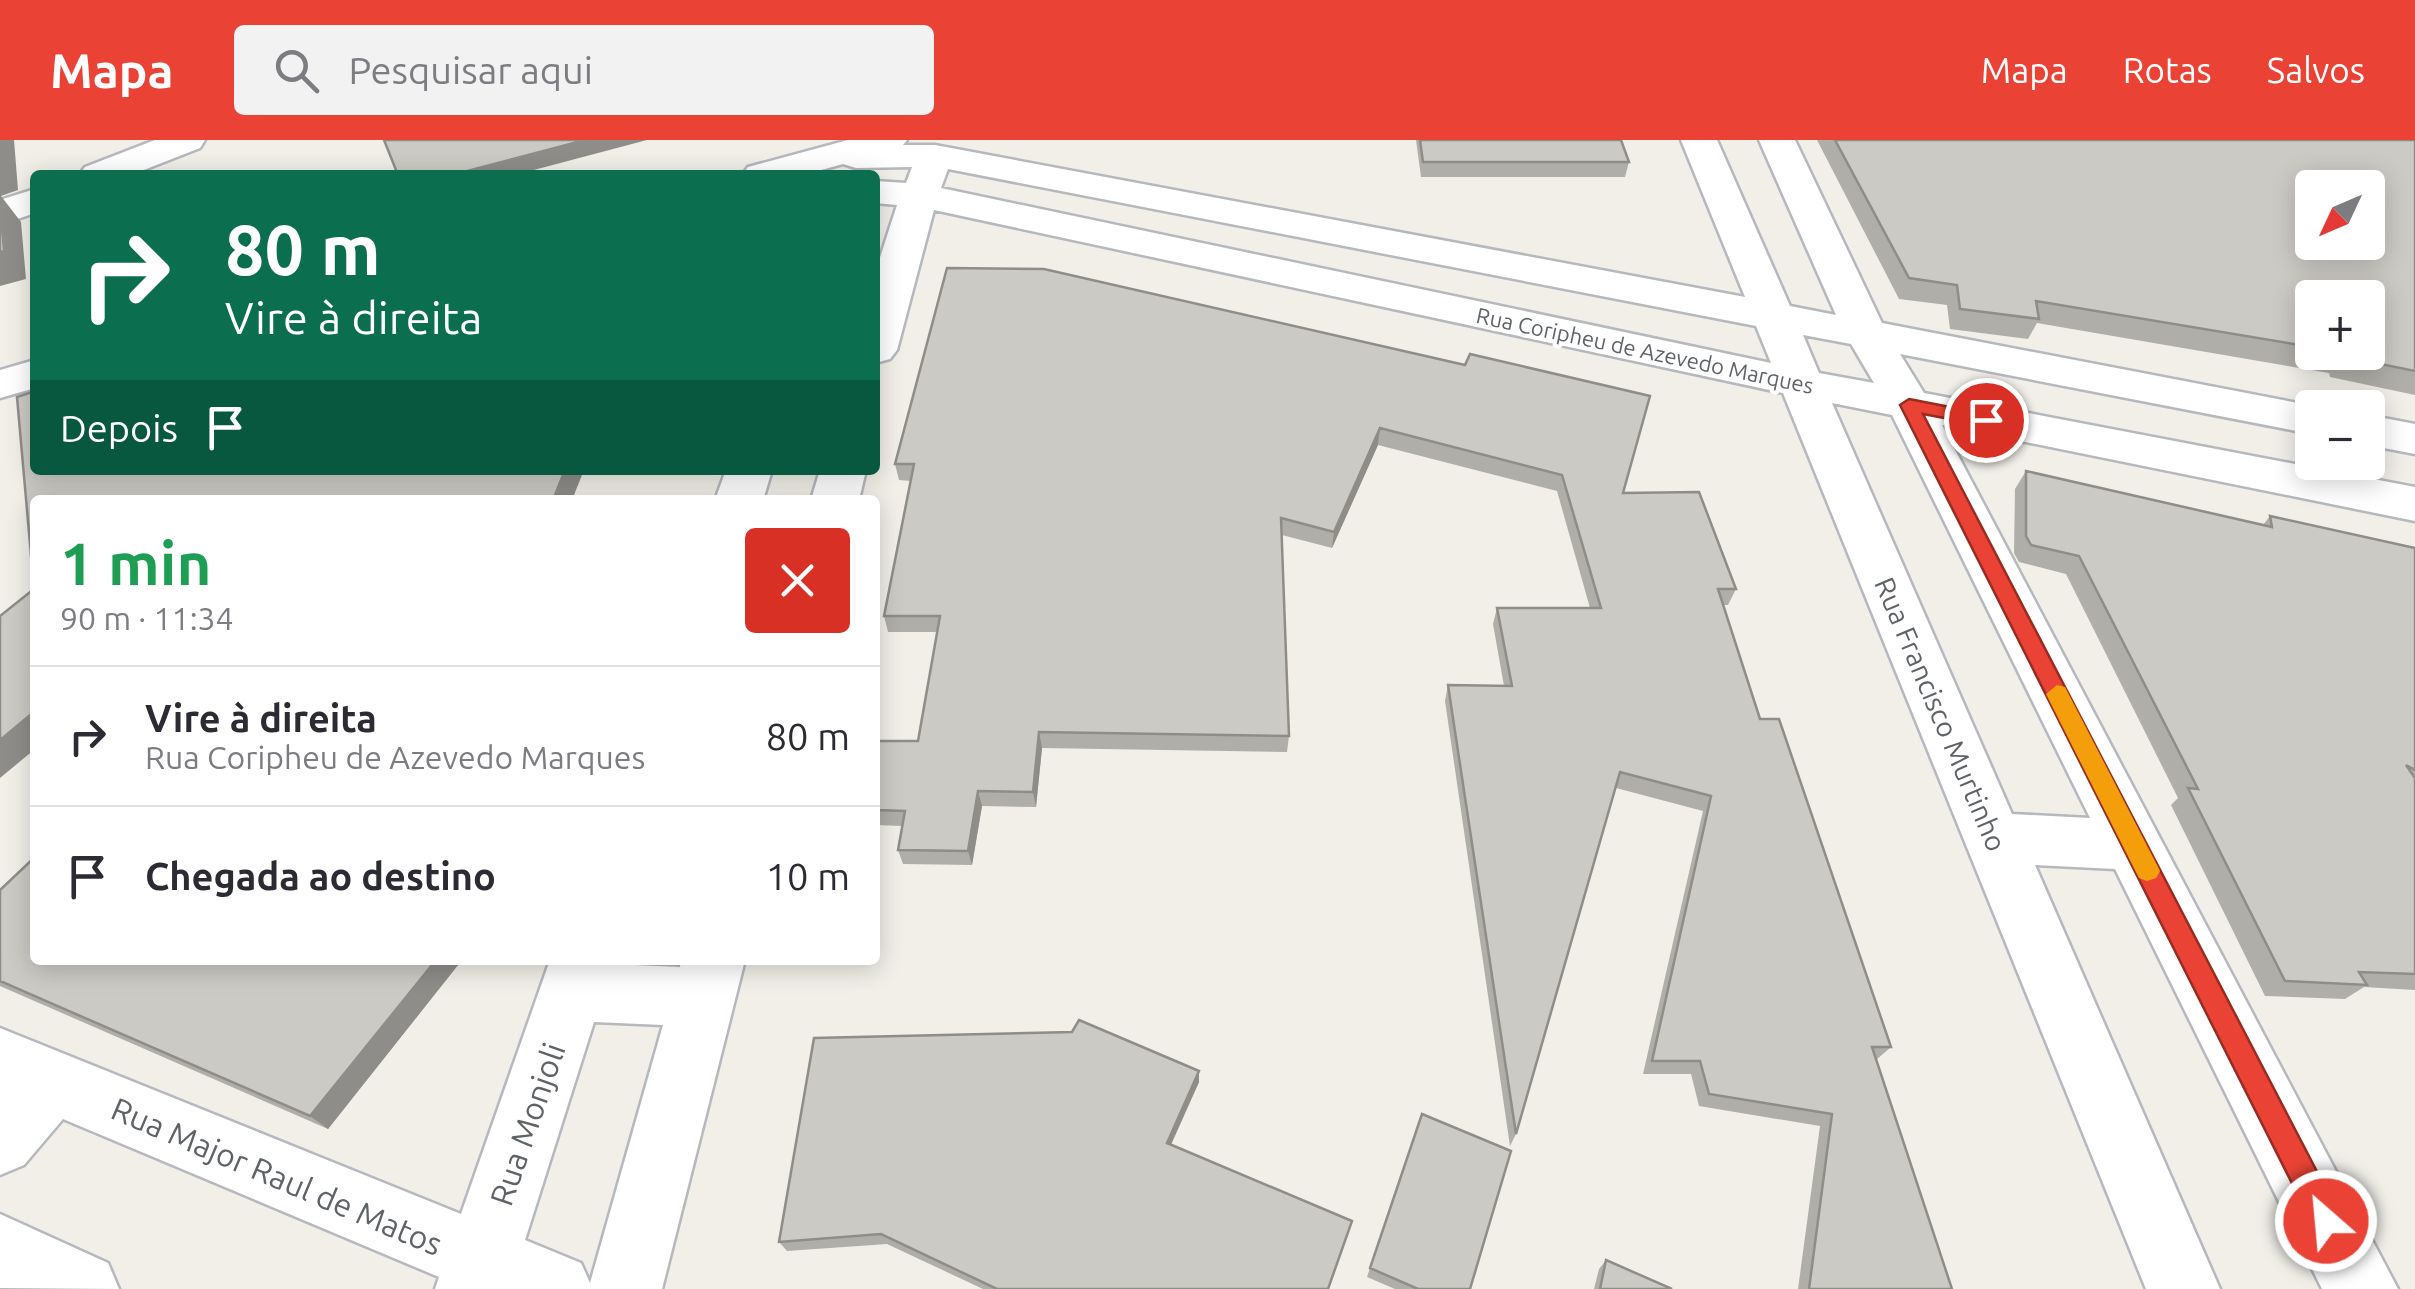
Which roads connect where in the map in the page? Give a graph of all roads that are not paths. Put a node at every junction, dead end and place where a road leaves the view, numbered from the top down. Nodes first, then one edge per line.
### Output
1 (187, 140) edge
2 (936, 148) edge
3 (1746, 158) edge
4 (866, 163) edge
5 (111, 170) edge
6 (805, 170) edge
7 (880, 172) edge
8 (1124, 191) junction
9 (918, 195) junction
10 (30, 202) edge
11 (0, 213) edge
12 (1097, 233) junction
13 (1470, 257) junction
14 (1454, 309) junction
15 (1771, 314) junction
16 (880, 332) edge
17 (1866, 334) junction
18 (30, 375) edge
19 (1801, 383) junction
20 (0, 384) edge
21 (1909, 405) junction
22 (2291, 415) edge
23 (2385, 433) edge
24 (2415, 439) edge
25 (2294, 480) junction
26 (2415, 504) edge
27 (1993, 838) junction
28 (2134, 845) junction
29 (577, 976) edge
30 (708, 979) edge
31 (26, 1071) edge
32 (0, 1140) edge
33 (0, 1250) edge
34 (476, 1275) edge
35 (82, 1289) edge
36 (555, 1289) edge
37 (625, 1289) edge
38 (2183, 1289) edge
39 (2361, 1289) edge

1 - 5 street
2 - 4 street
2 - 8 street
2 - 9 street
3 - 15 street, Rua Francisco Murtinho
3 - 17 street, Rua Francisco Murtinho
4 - 6 street
7 - 9 street, Rua Coripheu de Azevedo Marques
8 - 12 street
8 - 13 street
9 - 12 street, Rua Coripheu de Azevedo Marques
9 - 16 street
10 - 11 street
12 - 14 street, Rua Coripheu de Azevedo Marques
13 - 14 street
13 - 15 street
14 - 19 street, Rua Coripheu de Azevedo Marques
15 - 17 street
15 - 19 street, Rua Francisco Murtinho
17 - 21 street, Rua Francisco Murtinho
17 - 22 street
18 - 20 street
19 - 21 street, Rua Coripheu de Azevedo Marques
19 - 27 street, Rua Francisco Murtinho
21 - 25 street, Rua Coripheu de Azevedo Marques
21 - 28 street, Rua Francisco Murtinho
22 - 25 street
23 - 24 street
25 - 26 street, Rua Coripheu de Azevedo Marques
27 - 28 street
27 - 38 street, Rua Francisco Murtinho
28 - 39 street, Rua Francisco Murtinho
29 - 30 street
29 - 34 street, Rua Monjoli
30 - 37 street
31 - 32 street
31 - 34 street, Rua Major Raul de Matos
33 - 35 street
34 - 36 street, Rua Major Raul de Matos

